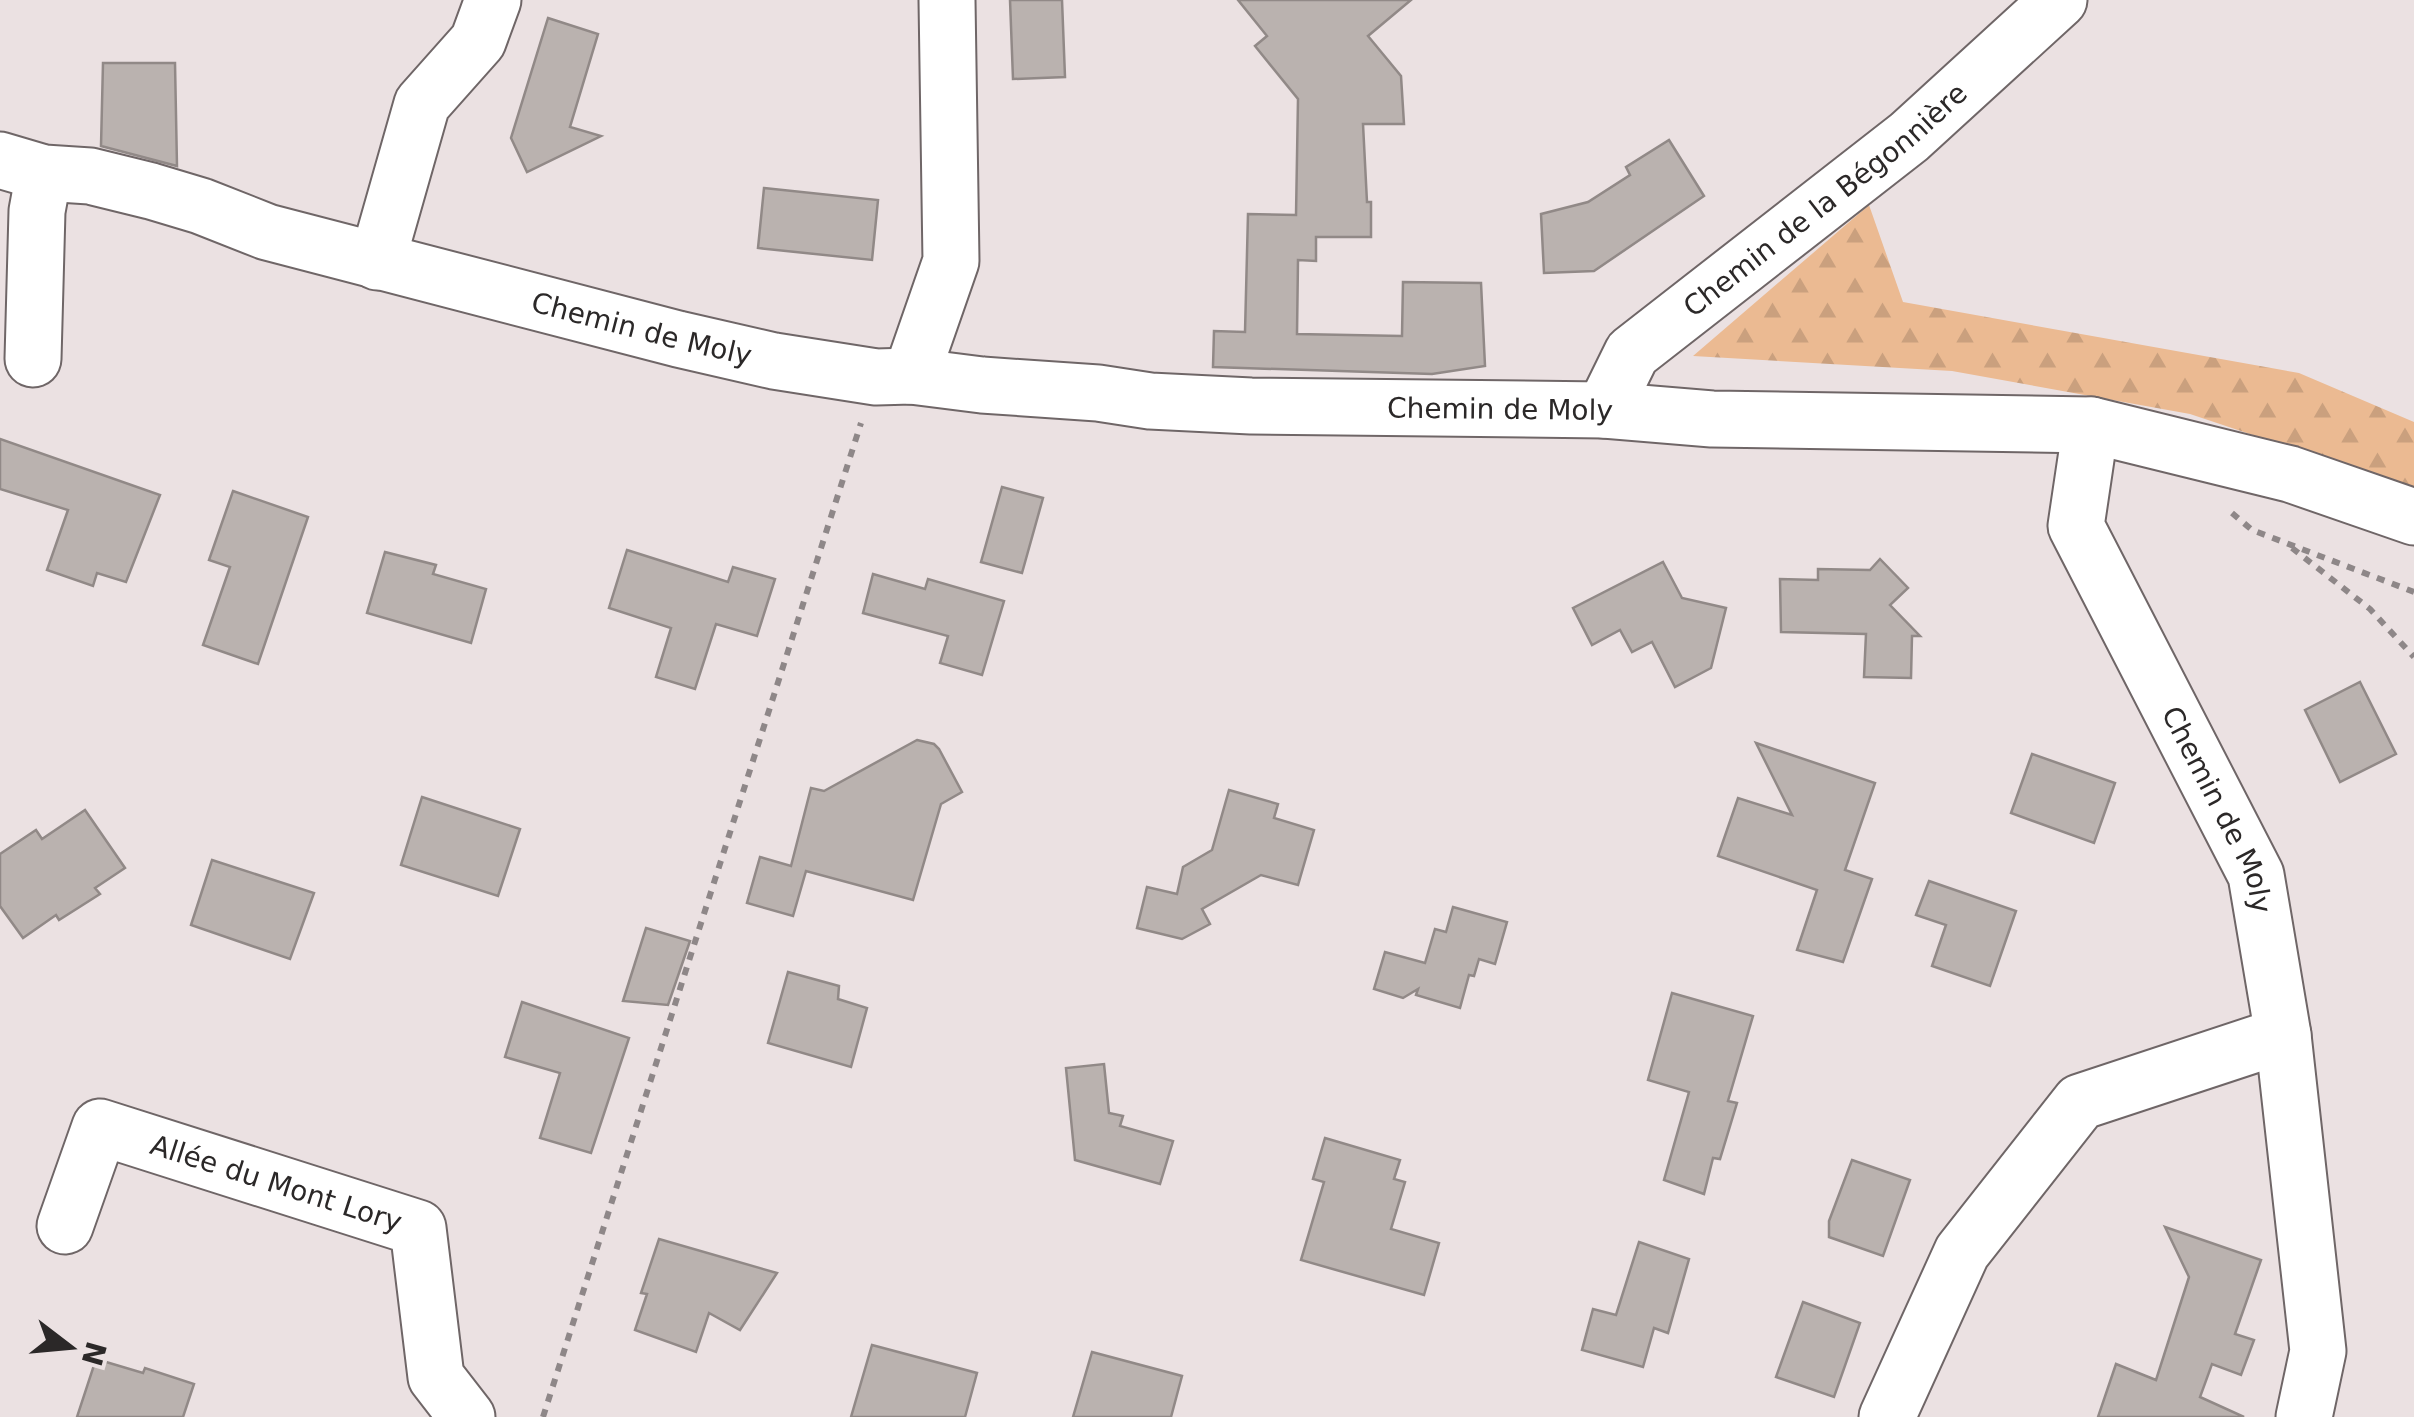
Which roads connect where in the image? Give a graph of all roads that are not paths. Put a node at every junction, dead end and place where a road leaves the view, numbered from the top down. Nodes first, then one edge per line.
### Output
1 (493, 0) edge
2 (947, 0) edge
3 (2059, 0) edge
4 (22, 167) edge
5 (377, 262) junction
6 (33, 359) dead end
7 (893, 377) junction
8 (1604, 410) junction
9 (2091, 425) junction
10 (2414, 516) edge
11 (2283, 1035) junction
12 (65, 1226) dead end
13 (467, 1417) edge
14 (1887, 1417) edge
15 (2304, 1417) edge

1 - 5 street
2 - 7 street
3 - 8 street, Chemin de la Bégonnière
4 - 5 street, Chemin de Moly
4 - 6 street
5 - 7 street, Chemin de Moly
7 - 8 street, Chemin de Moly
8 - 9 street, Chemin de Moly
9 - 10 street, Chemin de Moly
9 - 11 street, Chemin de Moly
11 - 14 street
11 - 15 street, Chemin de Moly
12 - 13 street, Allée du Mont Lory

